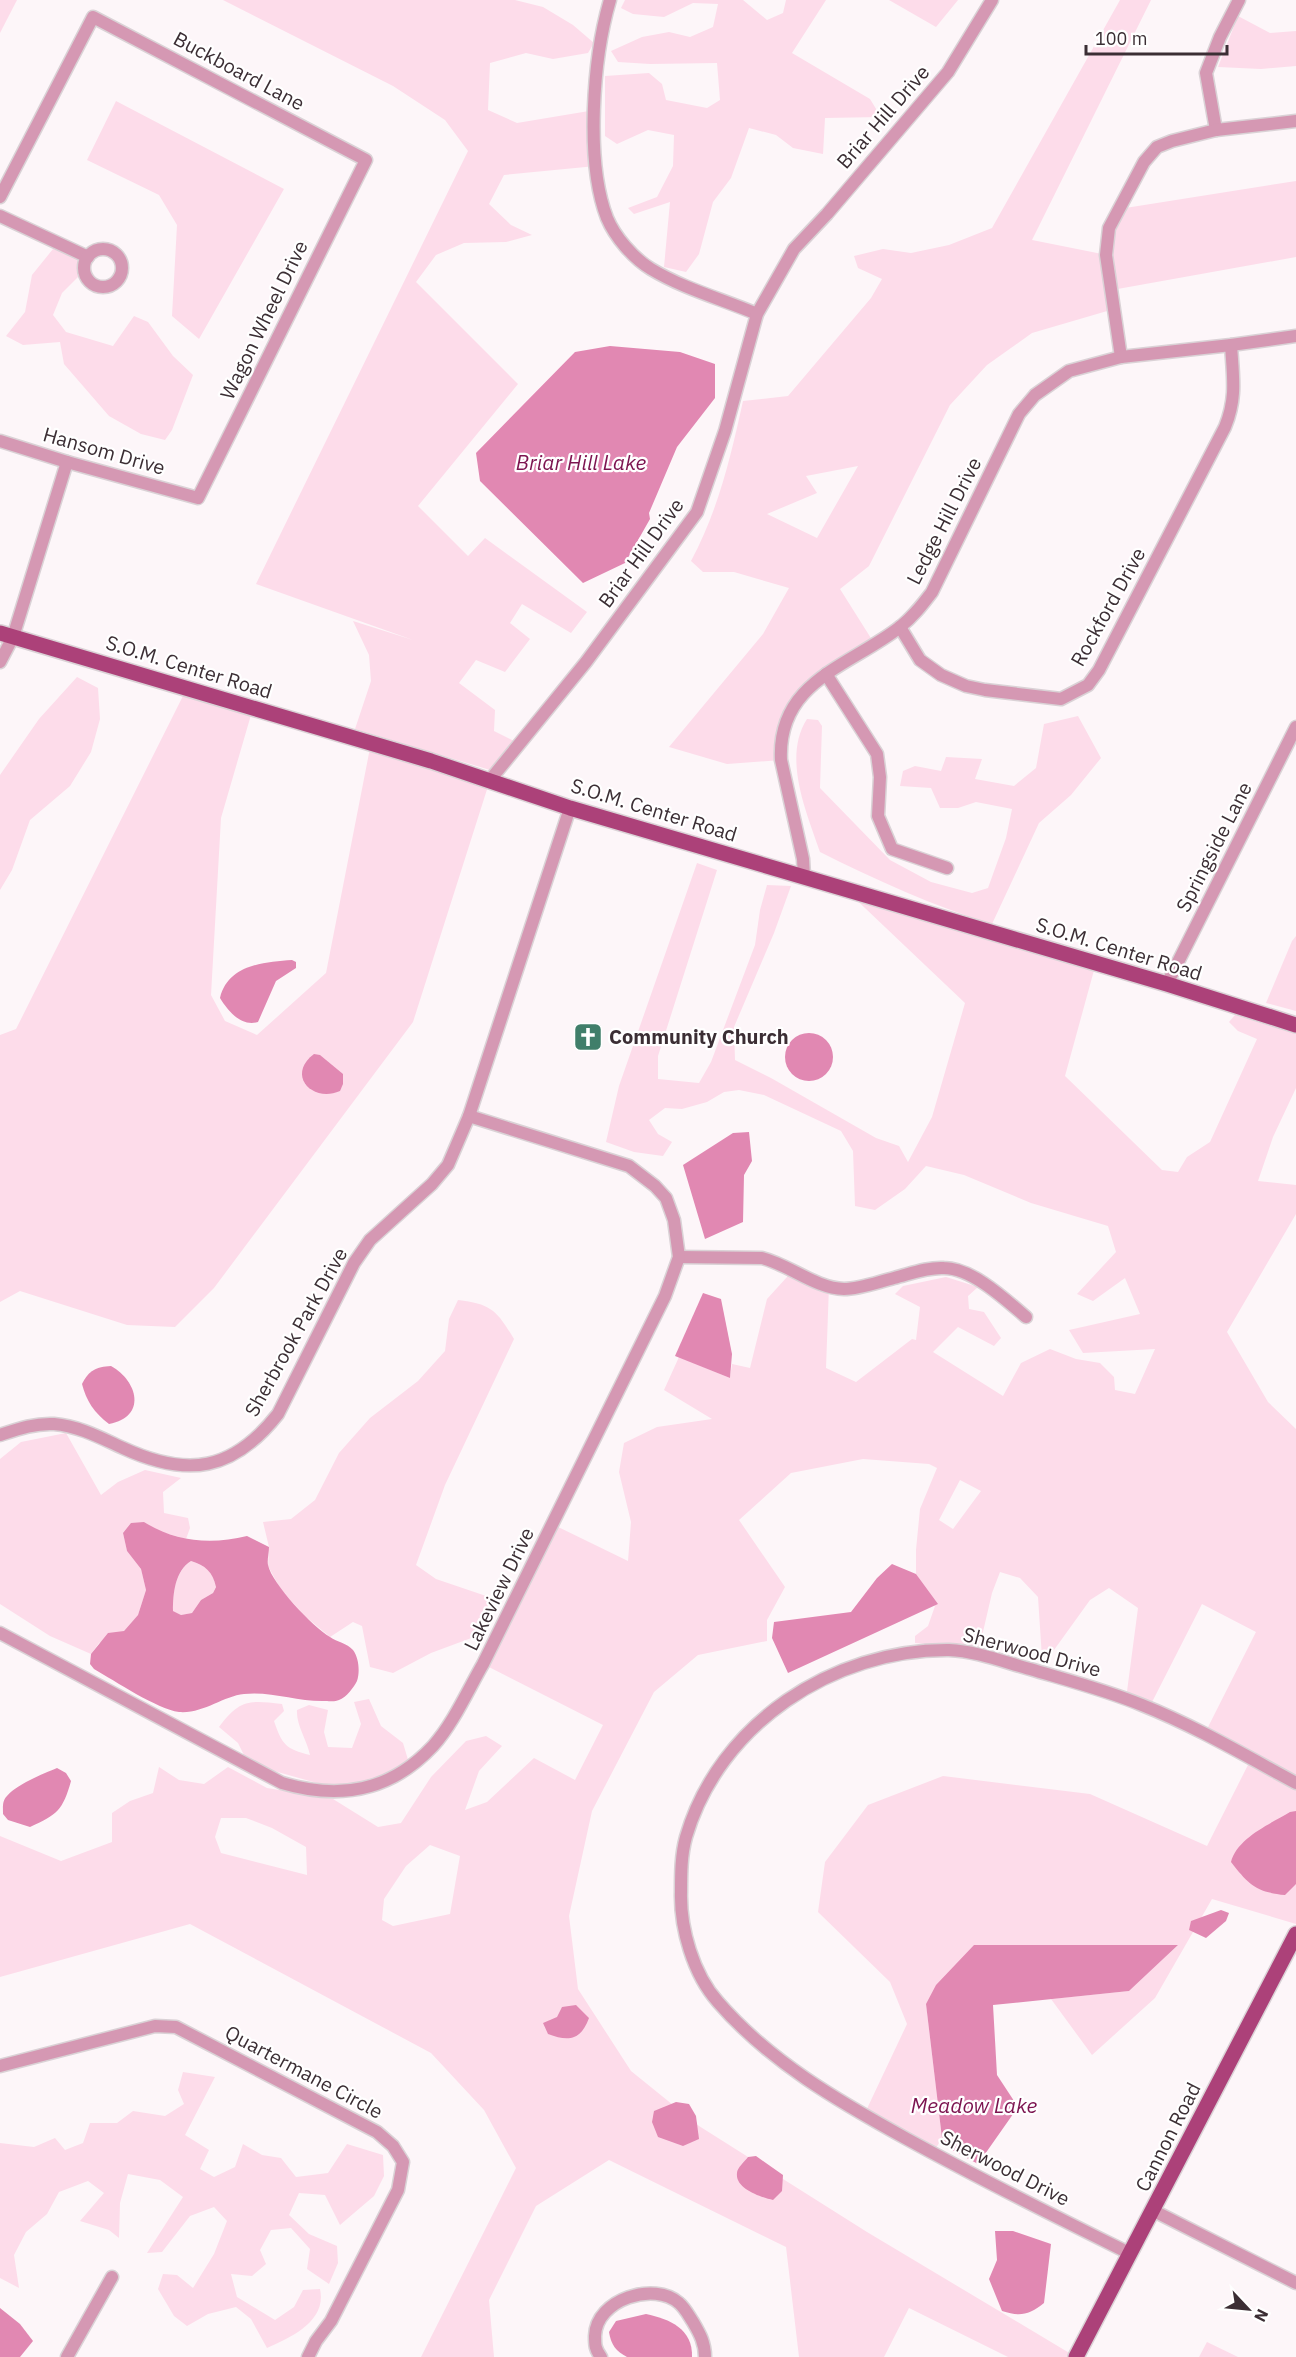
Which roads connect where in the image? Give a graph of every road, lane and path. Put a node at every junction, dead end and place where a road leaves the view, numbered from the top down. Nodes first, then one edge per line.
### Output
1 (610, 0) edge
2 (992, 0) edge
3 (1239, 0) edge
4 (1296, 121) edge
5 (1216, 130) junction
6 (366, 160) joint
7 (0, 197) edge
8 (0, 216) edge
9 (88, 257) dead end
10 (757, 314) junction
11 (1296, 336) edge
12 (1231, 345) junction
13 (1121, 357) junction
14 (0, 441) edge
15 (67, 462) junction
16 (198, 498) joint
17 (900, 627) junction
18 (6, 635) edge
19 (0, 662) edge
20 (826, 674) junction
21 (1296, 727) edge
22 (490, 780) junction
23 (570, 807) junction
24 (947, 868) dead end
25 (804, 877) junction
26 (1167, 984) junction
27 (1296, 1025) edge
28 (469, 1116) junction
29 (679, 1257) junction
30 (1026, 1317) dead end
31 (0, 1435) edge
32 (0, 1634) edge
33 (1296, 1784) edge
34 (1296, 1934) edge
35 (0, 2066) edge
36 (1154, 2211) junction
37 (1129, 2253) junction
38 (112, 2277) dead end
39 (1296, 2283) edge
40 (67, 2357) edge
41 (308, 2357) edge
42 (601, 2357) edge
43 (705, 2357) edge
44 (1076, 2357) edge

1 - 10 street
2 - 10 street, Briar Hill Drive
3 - 5 street
4 - 5 street
5 - 13 street
6 - 7 street, Buckboard Lane
6 - 16 street, Wagon Wheel Drive
8 - 9 street
10 - 22 street, Briar Hill Drive
11 - 12 street, Ledge Hill Drive
12 - 13 street, Ledge Hill Drive
12 - 17 street, Rockford Drive
13 - 17 street, Ledge Hill Drive
14 - 15 street, Hansom Drive
15 - 16 street, Hansom Drive
15 - 18 street
17 - 20 street, Ledge Hill Drive
18 - 19 street
18 - 22 main road, S.O.M. Center Road
20 - 24 street
20 - 25 street, Ledge Hill Drive
21 - 26 street, Springside Lane
22 - 23 main road, S.O.M. Center Road
23 - 25 main road, S.O.M. Center Road
23 - 28 street, Sherbrook Park Drive
25 - 26 main road, S.O.M. Center Road
26 - 27 main road, S.O.M. Center Road
28 - 29 street, Lakeview Drive
28 - 31 street, Sherbrook Park Drive
29 - 30 street
29 - 32 street, Lakeview Drive
33 - 37 street, Sherwood Drive
34 - 36 main road, Cannon Road
35 - 41 street, Quartermane Circle
36 - 37 main road, Cannon Road
36 - 39 street
37 - 44 main road, Cannon Road
38 - 40 street
42 - 43 street

